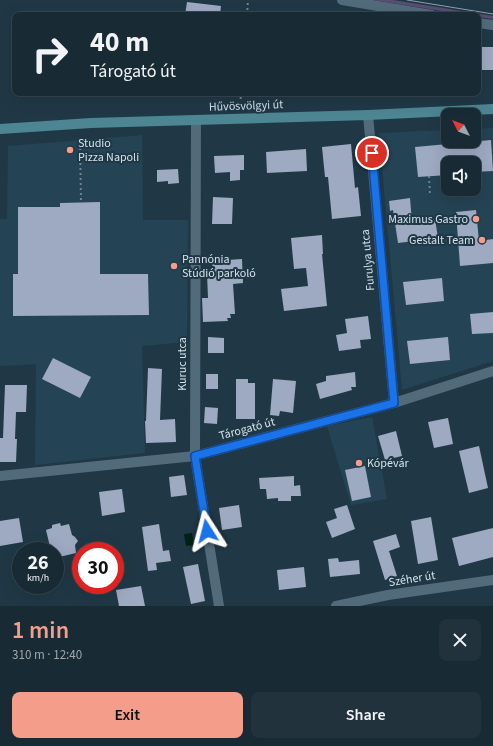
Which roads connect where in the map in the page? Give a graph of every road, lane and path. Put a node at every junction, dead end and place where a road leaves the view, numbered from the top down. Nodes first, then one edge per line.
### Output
1 (248, 0) edge
2 (342, 0) edge
3 (247, 12) edge
4 (414, 12) edge
5 (481, 23) edge
6 (493, 25) edge
7 (241, 96) edge
8 (493, 109) edge
9 (368, 115) junction
10 (239, 119) junction
11 (196, 120) junction
12 (0, 129) edge
13 (80, 138) dead end
14 (429, 176) dead end
15 (430, 196) dead end
16 (81, 202) dead end
17 (493, 371) edge
18 (394, 403) junction
19 (195, 456) junction
20 (0, 476) edge
21 (493, 580) edge
22 (219, 606) edge
23 (336, 606) edge

1 - 3 path
2 - 4 street
5 - 6 street
7 - 10 path
8 - 9 main road, Hűvösvölgyi út
9 - 10 main road, Hűvösvölgyi út
9 - 18 street, Furulya utca
10 - 11 main road, Hűvösvölgyi út
11 - 12 main road, Hűvösvölgyi út
11 - 19 street, Kuruc utca
13 - 16 path
14 - 15 path
17 - 18 street, Tárogató út
18 - 19 street, Tárogató út
19 - 20 street, Tárogató út
19 - 22 street, Kuruc utca
21 - 23 street, Széher út

